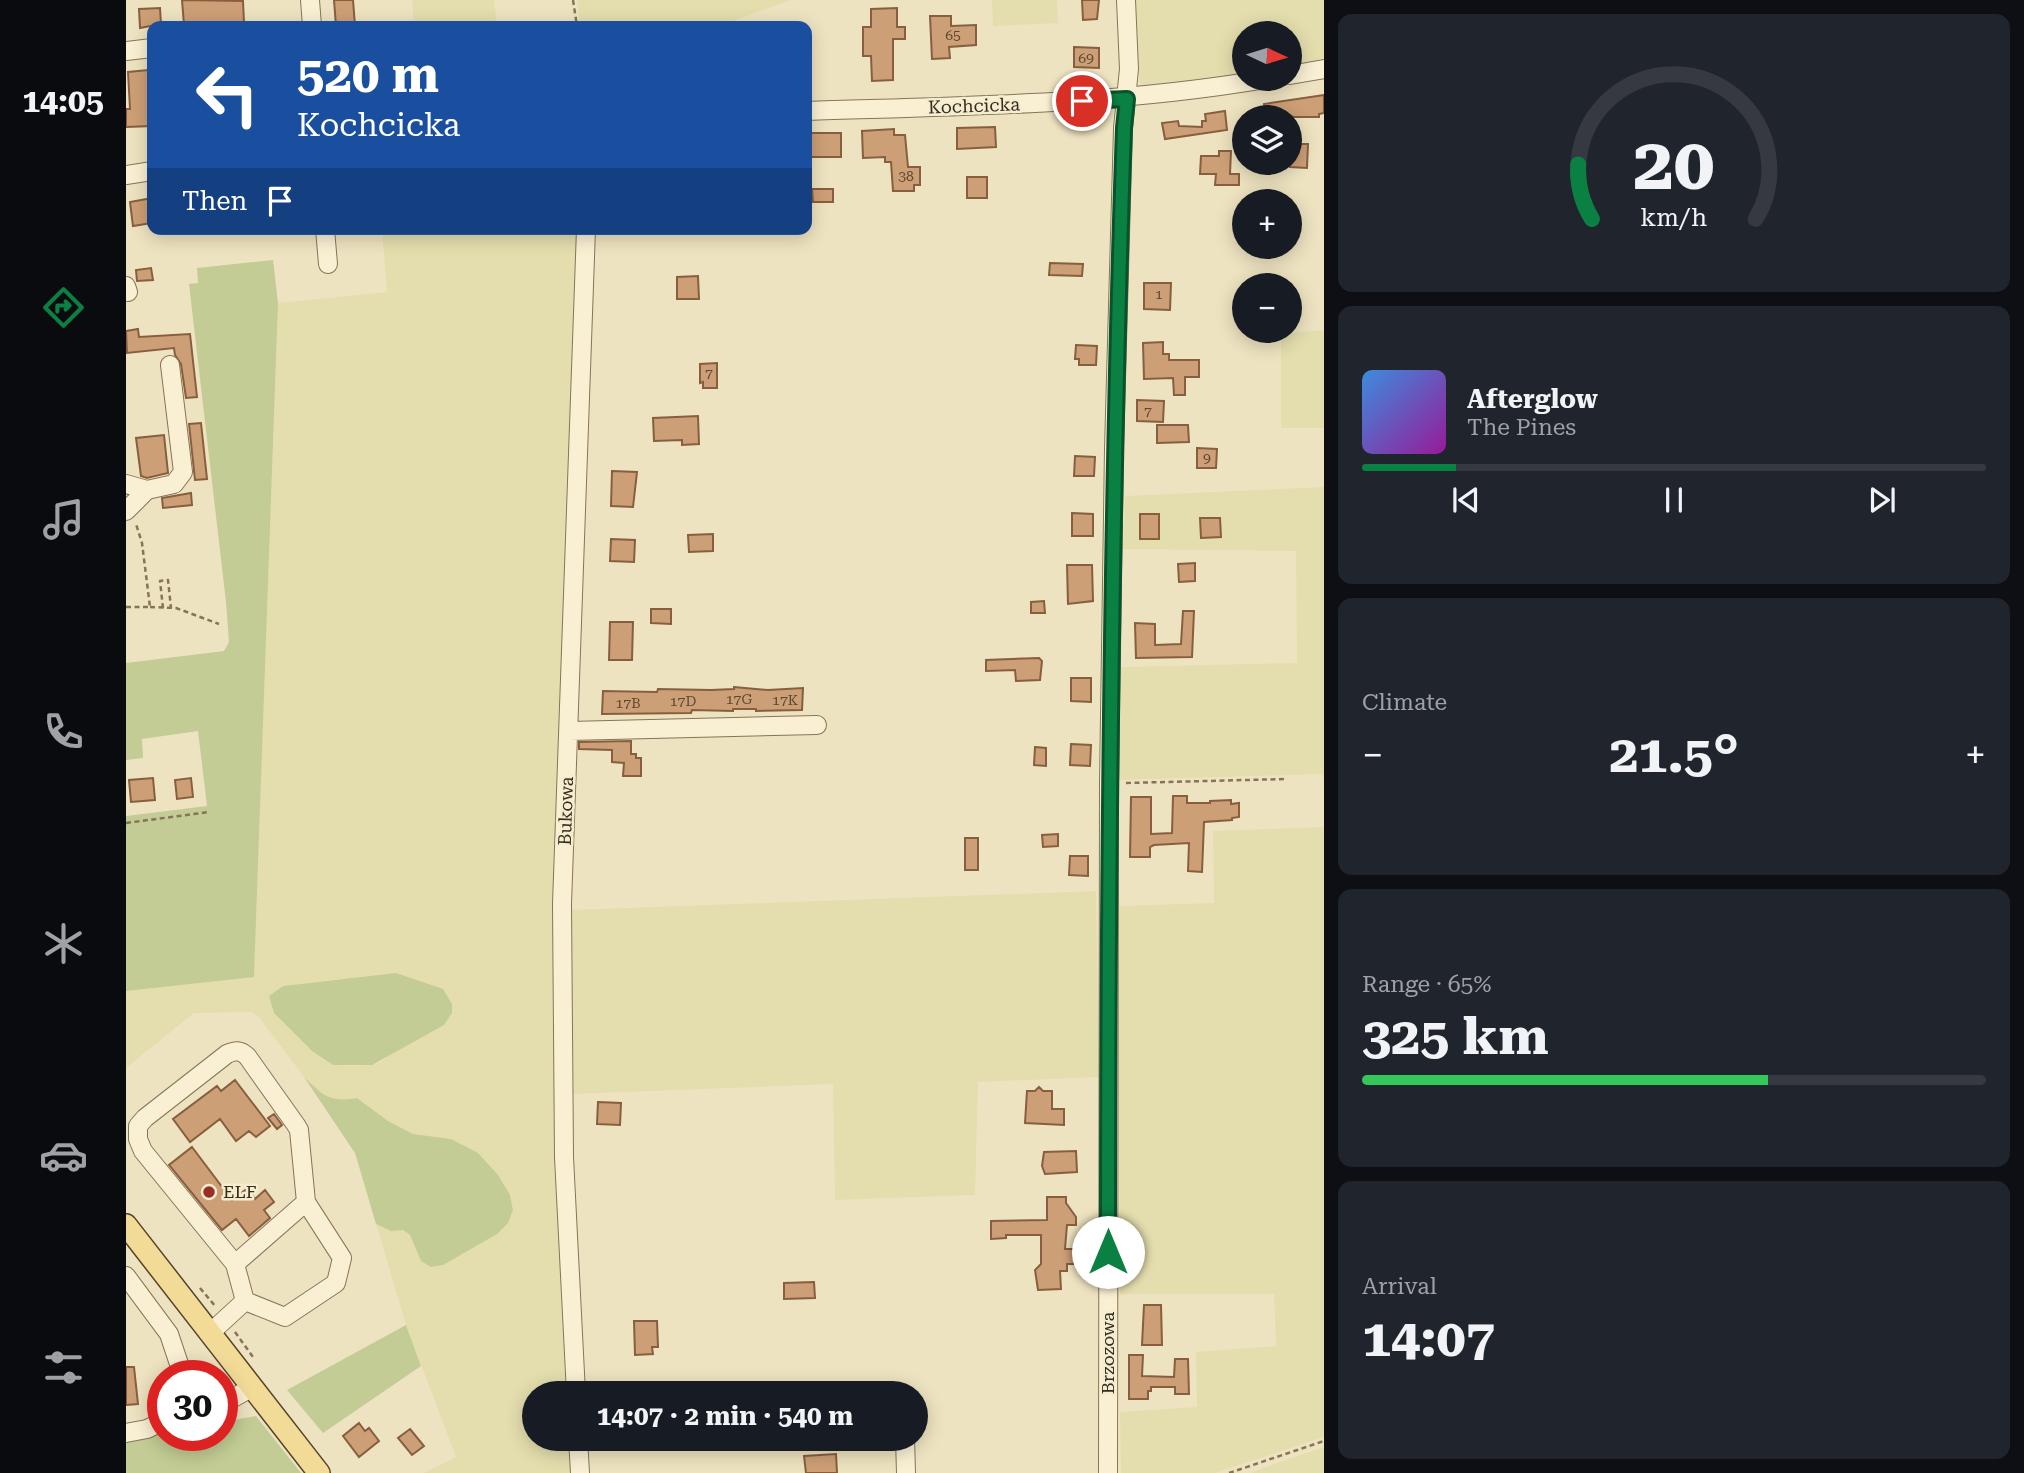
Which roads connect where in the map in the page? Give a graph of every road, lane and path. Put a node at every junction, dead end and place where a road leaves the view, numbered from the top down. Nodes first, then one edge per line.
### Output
1 (310, 0) edge
2 (573, 0) edge
3 (1126, 0) edge
4 (312, 21) edge
5 (576, 21) edge
6 (147, 49) edge
7 (126, 51) edge
8 (1324, 69) edge
9 (1302, 73) edge
10 (1232, 85) edge
11 (1127, 99) junction
12 (812, 111) edge
13 (147, 172) edge
14 (126, 175) edge
15 (326, 235) edge
16 (586, 235) edge
17 (328, 264) dead end
18 (170, 365) dead end
19 (126, 484) edge
20 (147, 490) junction
21 (126, 498) edge
22 (126, 505) edge
23 (131, 517) edge
24 (126, 607) edge
25 (150, 607) junction
26 (163, 608) junction
27 (171, 608) junction
28 (219, 624) dead end
29 (817, 725) dead end
30 (569, 731) junction
31 (1286, 779) dead end
32 (1108, 783) junction
33 (209, 812) dead end
34 (126, 823) edge
35 (306, 1202) junction
36 (126, 1225) edge
37 (235, 1264) junction
38 (126, 1276) edge
39 (245, 1301) junction
40 (209, 1334) junction
41 (178, 1360) edge
42 (575, 1381) edge
43 (251, 1388) junction
44 (238, 1395) edge
45 (147, 1429) edge
46 (126, 1433) edge
47 (1324, 1441) edge
48 (579, 1451) edge
49 (905, 1451) edge
50 (319, 1473) edge
51 (580, 1473) edge
52 (906, 1473) edge
53 (1108, 1473) edge
54 (1229, 1473) edge

1 - 4 street
2 - 5 path
3 - 11 street, Brzozowa
6 - 7 street
8 - 9 street
10 - 11 street, Kochcicka
11 - 12 street, Kochcicka
11 - 32 street, Brzozowa
13 - 14 street
15 - 17 street
16 - 30 street, Bukowa
18 - 20 street
19 - 20 street
20 - 23 street
21 - 22 street
23 - 25 path
24 - 25 path
25 - 26 path
26 - 27 path
26 - 27 path
27 - 28 path
29 - 30 street
30 - 42 street, Bukowa
31 - 32 path
32 - 53 street, Brzozowa
33 - 34 path
35 - 37 street
35 - 37 street
35 - 39 street
36 - 40 main road
37 - 39 street
38 - 41 street
39 - 40 street
40 - 43 main road
43 - 44 street
43 - 50 main road
45 - 46 street
47 - 54 path
48 - 51 street
49 - 52 street

